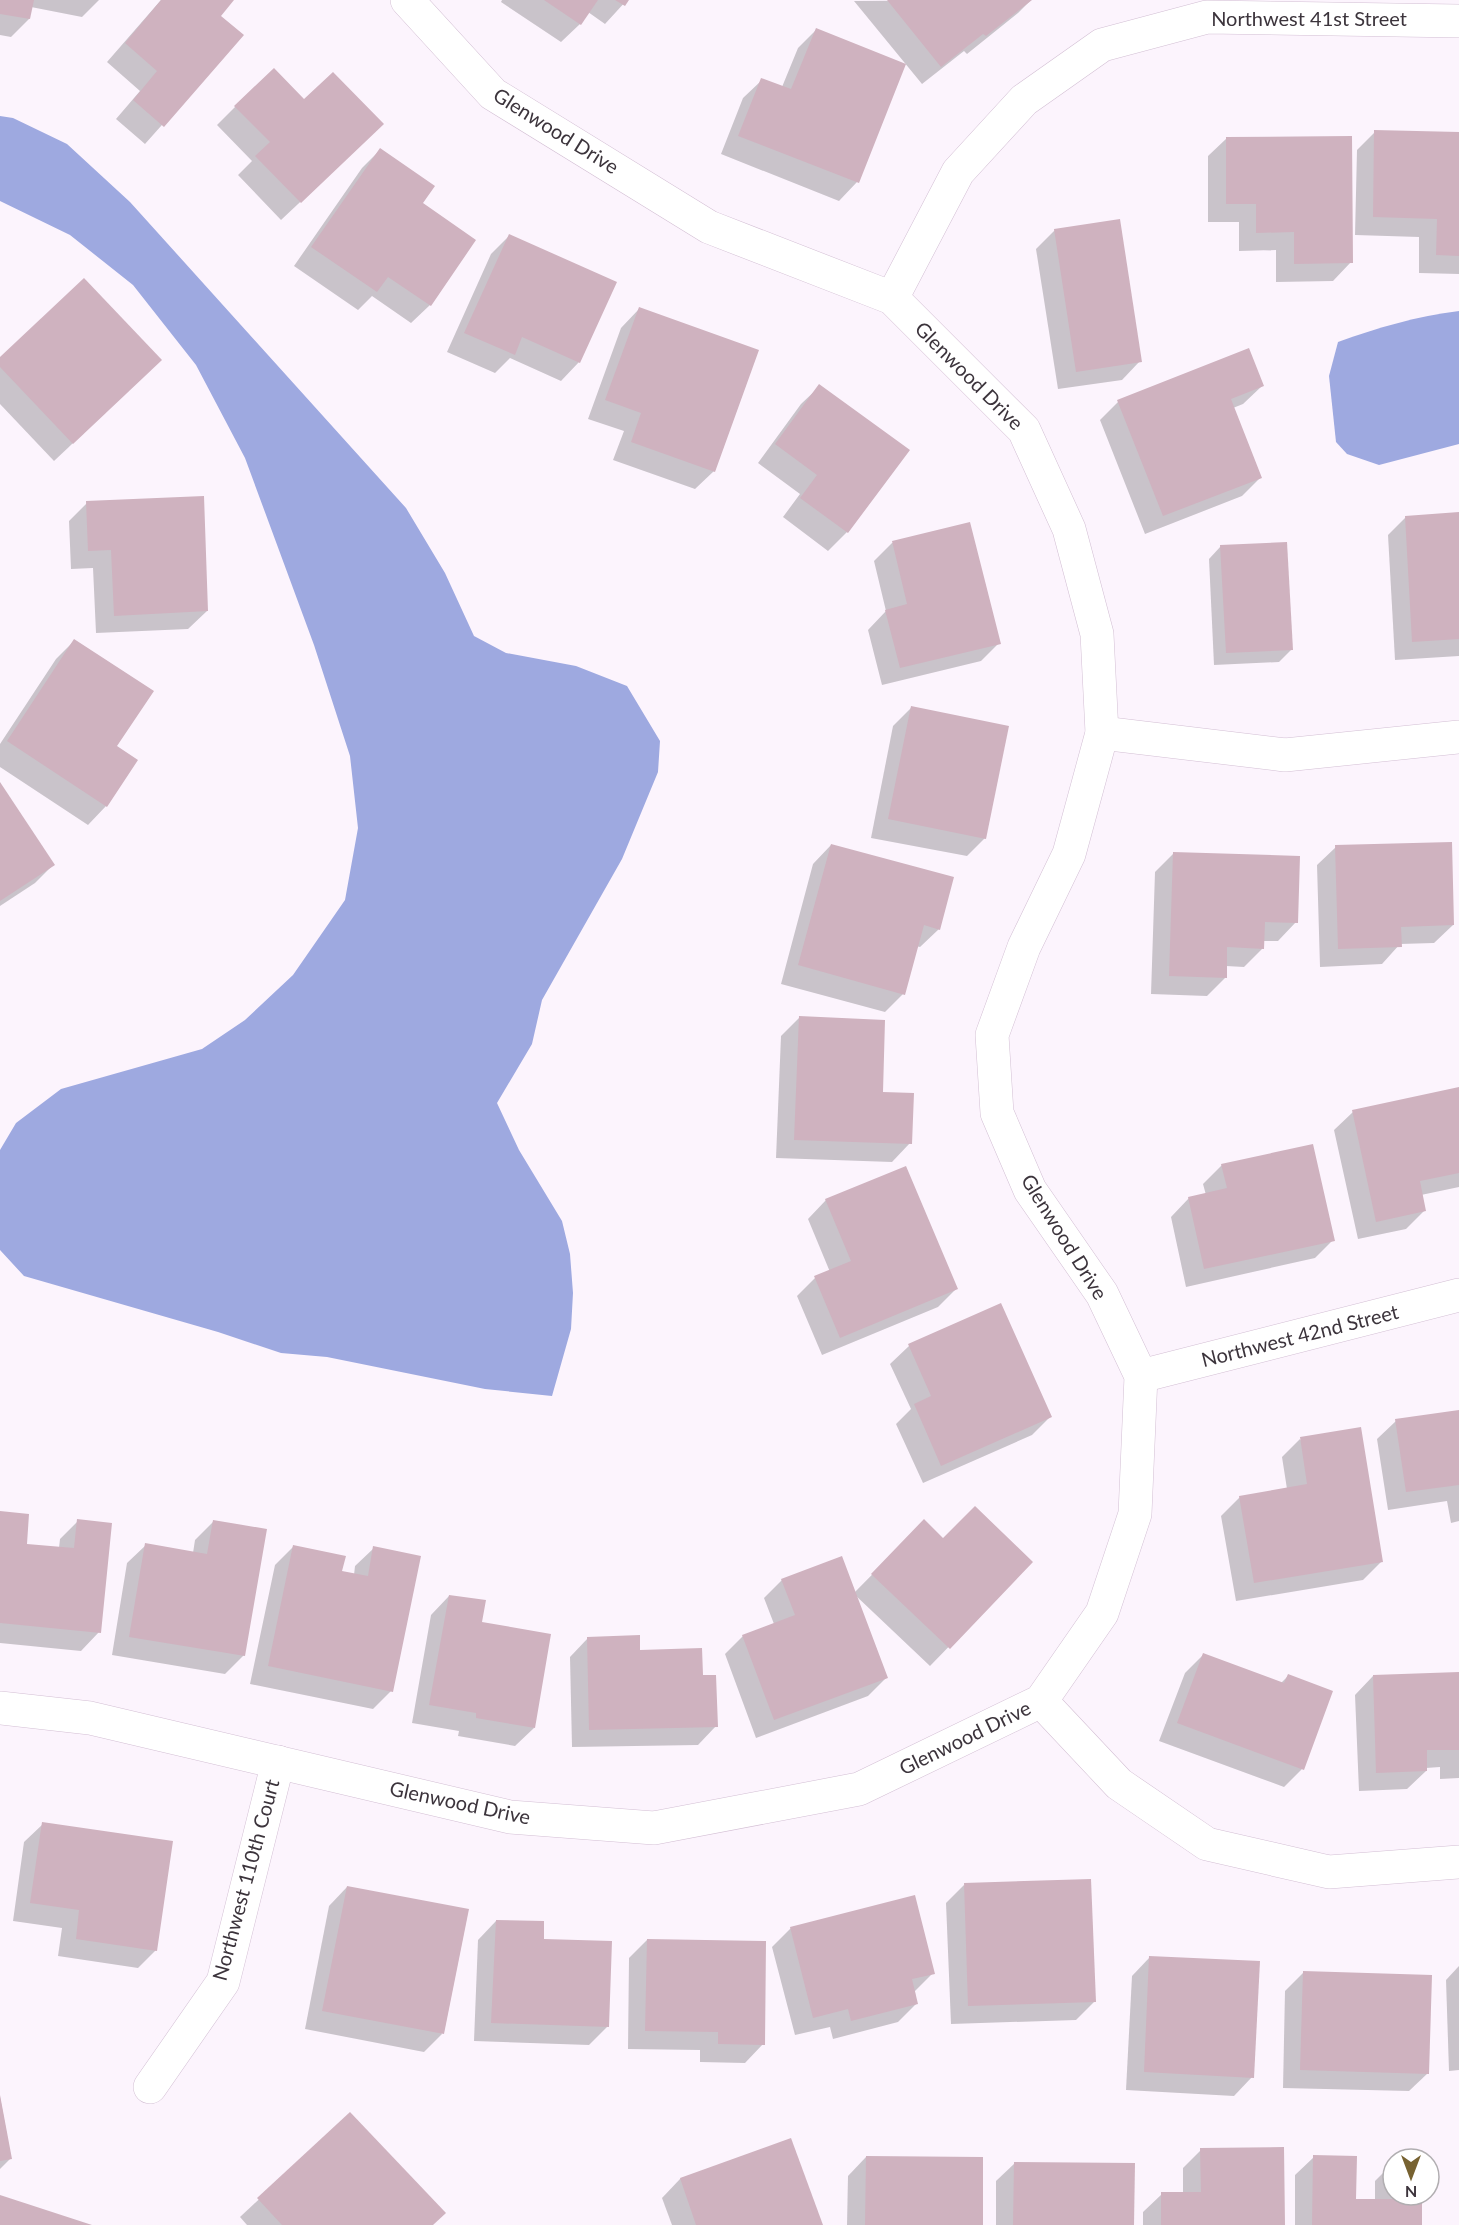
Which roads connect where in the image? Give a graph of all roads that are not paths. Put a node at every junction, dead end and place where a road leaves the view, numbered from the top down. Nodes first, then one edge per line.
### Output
1 (407, 0) edge
2 (1459, 21) edge
3 (892, 298) junction
4 (1102, 733) junction
5 (1459, 737) edge
6 (1459, 1295) edge
7 (1141, 1376) junction
8 (1041, 1701) junction
9 (0, 1708) edge
10 (278, 1762) junction
11 (1459, 1862) edge
12 (150, 2086) dead end

1 - 3 street, Glenwood Drive
2 - 3 street, Northwest 41st Street
3 - 4 street, Glenwood Drive
4 - 5 street
4 - 7 street, Glenwood Drive
6 - 7 street, Northwest 42nd Street
7 - 8 street, Glenwood Drive
8 - 10 street, Glenwood Drive
8 - 11 street
9 - 10 street, Glenwood Drive
10 - 12 street, Northwest 110th Court

